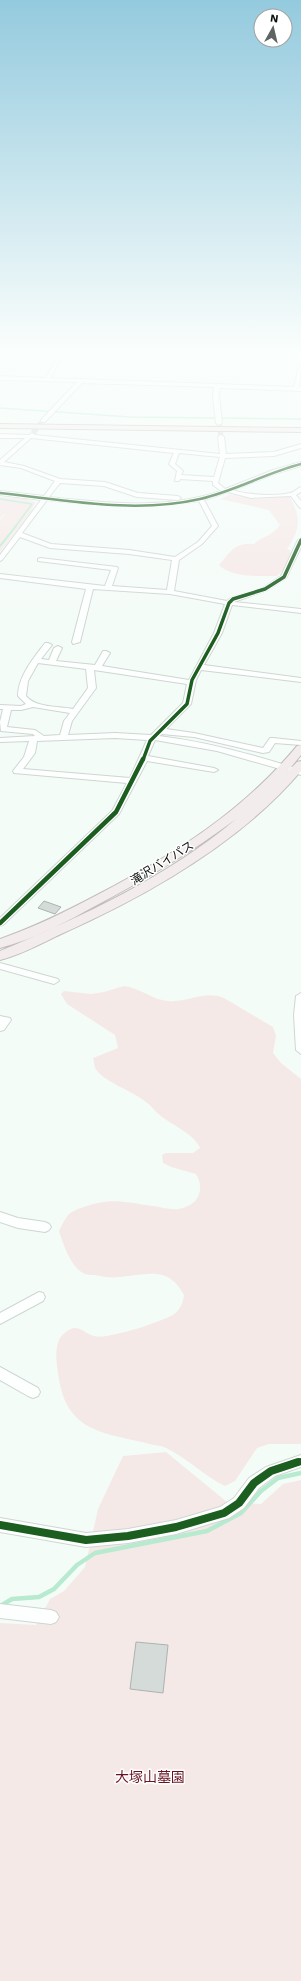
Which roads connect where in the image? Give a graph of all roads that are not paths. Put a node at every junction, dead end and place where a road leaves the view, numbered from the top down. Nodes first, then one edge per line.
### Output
1 (27, 439) tunnel mouth
2 (70, 439) edge
3 (221, 439) tunnel mouth
4 (301, 446) edge
5 (177, 452) junction
6 (223, 456) junction
7 (301, 464) edge
8 (216, 479) junction
9 (58, 481) junction
10 (301, 488) edge
11 (226, 491) junction
12 (0, 493) edge
13 (293, 494) junction
14 (46, 498) junction
15 (201, 499) junction
16 (184, 502) junction
17 (301, 506) edge
18 (19, 534) junction
19 (301, 540) edge
20 (0, 559) edge
21 (176, 559) junction
22 (40, 560) dead end
23 (0, 576) edge
24 (90, 587) junction
25 (108, 588) junction
26 (170, 592) junction
27 (229, 603) junction
28 (301, 610) edge
29 (76, 642) dead end
30 (48, 644) dead end
31 (58, 648) dead end
32 (106, 653) dead end
33 (36, 661) junction
34 (52, 663) junction
35 (93, 667) junction
36 (199, 667) junction
37 (301, 680) edge
38 (191, 682) junction
39 (35, 704) junction
40 (4, 707) edge
41 (74, 710) junction
42 (160, 731) junction
43 (63, 737) junction
44 (152, 738) junction
45 (43, 739) junction
46 (0, 740) edge
47 (33, 740) junction
48 (301, 743) edge
49 (301, 748) edge
50 (144, 758) junction
51 (295, 769) edge
52 (214, 770) dead end
53 (133, 782) junction
54 (0, 923) edge
55 (0, 944) edge
56 (0, 956) edge
57 (0, 966) edge
58 (54, 981) dead end
59 (301, 996) edge
60 (300, 1015) edge
61 (0, 1019) edge
62 (0, 1028) edge
63 (301, 1050) edge
64 (0, 1217) edge
65 (45, 1227) dead end
66 (39, 1297) dead end
67 (0, 1319) edge
68 (0, 1373) edge
69 (33, 1392) dead end
70 (301, 1461) edge
71 (0, 1525) edge
72 (0, 1611) edge
73 (45, 1616) dead end

1 - 9 street
2 - 5 street
3 - 6 street
4 - 6 street
5 - 6 street
5 - 8 street
6 - 8 street
7 - 11 street
8 - 11 street
9 - 14 street
9 - 16 street
10 - 13 street
11 - 13 street
11 - 15 street
12 - 14 street
13 - 17 street
14 - 16 street
14 - 18 street
15 - 16 street
15 - 21 street
18 - 20 street
18 - 21 street
19 - 27 street
21 - 26 street
22 - 25 street
23 - 24 street
24 - 25 street
24 - 29 street
25 - 26 street
26 - 27 street
27 - 28 street
27 - 36 street
30 - 33 street
31 - 34 street
32 - 35 street
33 - 34 street
33 - 39 street
34 - 35 street
35 - 38 street
35 - 41 street
36 - 37 street
36 - 38 street
38 - 42 street
39 - 40 street
39 - 41 street
40 - 45 street
41 - 43 street
42 - 44 street
42 - 48 street
43 - 44 street
43 - 45 street
44 - 50 street
44 - 51 street
45 - 47 street
46 - 47 street
47 - 53 street
49 - 51 highway, 滝沢バイパス
50 - 52 street
50 - 53 street
51 - 55 highway, 滝沢バイパス
51 - 56 highway, 滝沢バイパス
53 - 54 street
57 - 58 street
59 - 60 street
60 - 63 street
61 - 62 street
64 - 65 street
66 - 67 street
68 - 69 street
70 - 71 street
72 - 73 street

